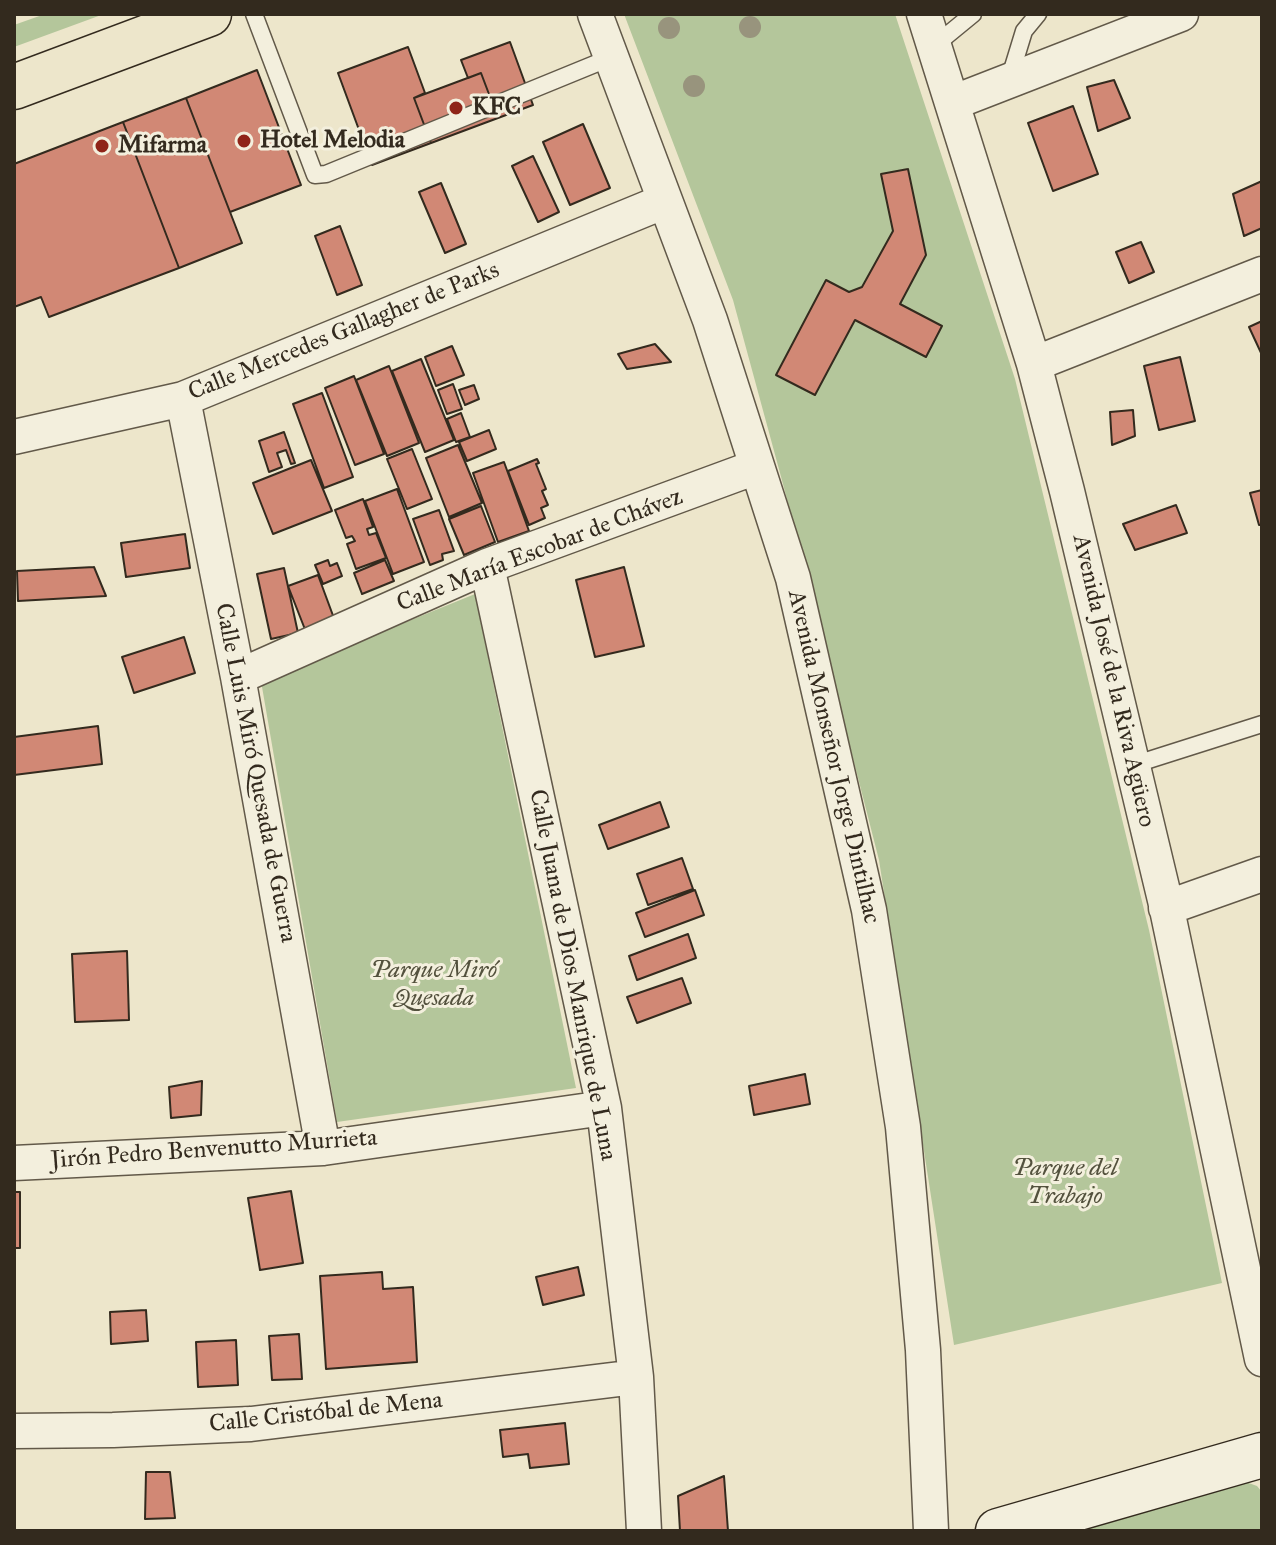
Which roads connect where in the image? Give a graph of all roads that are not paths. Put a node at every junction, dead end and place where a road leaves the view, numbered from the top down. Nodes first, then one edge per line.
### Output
1 (209, 14) edge
2 (254, 14) edge
3 (595, 14) edge
4 (973, 14) edge
5 (1038, 14) edge
6 (1181, 14) edge
7 (929, 30) edge
8 (612, 57) junction
9 (1009, 80) junction
10 (14, 87) edge
11 (952, 103) junction
12 (665, 201) junction
13 (1262, 274) edge
14 (1034, 364) junction
15 (183, 399) junction
16 (14, 437) edge
17 (756, 467) junction
18 (487, 566) junction
19 (238, 677) junction
20 (1262, 724) edge
21 (1133, 765) junction
22 (1262, 874) edge
23 (1166, 908) junction
24 (604, 1108) junction
25 (323, 1148) junction
26 (14, 1163) edge
27 (1262, 1359) edge
28 (636, 1377) junction
29 (14, 1431) edge
30 (1262, 1455) edge
31 (644, 1531) edge
32 (931, 1531) edge
33 (998, 1531) edge

1 - 10 main road
2 - 8 lane
3 - 8 street, Avenida Monseñor Jorge Dintilhac
4 - 7 lane
5 - 9 lane
6 - 9 street
7 - 11 street, Avenida José de la Riva Agüero
8 - 12 street, Avenida Monseñor Jorge Dintilhac
9 - 11 street
11 - 14 street, Avenida José de la Riva Agüero
12 - 15 street, Calle Mercedes Gallagher de Parks
12 - 17 street, Avenida Monseñor Jorge Dintilhac
13 - 14 street
14 - 21 street, Avenida José de la Riva Agüero
15 - 16 street, Calle Mercedes Gallagher de Parks
15 - 19 street, Calle Luis Miró Quesada de Guerra
17 - 18 street, Calle María Escobar de Chávez
17 - 32 street, Avenida Monseñor Jorge Dintilhac
18 - 19 street, Calle María Escobar de Chávez
18 - 24 street, Calle Juana de Dios Manrique de Luna
19 - 25 street, Calle Luis Miró Quesada de Guerra
20 - 21 lane
21 - 23 street, Avenida José de la Riva Agüero
22 - 23 street
23 - 27 street, Avenida José de la Riva Agüero
24 - 25 street, Jirón Pedro Benvenutto Murrieta
24 - 28 street, Calle Juana de Dios Manrique de Luna
25 - 26 street, Jirón Pedro Benvenutto Murrieta
28 - 29 street, Calle Cristóbal de Mena
28 - 31 street, Calle Juana de Dios Manrique de Luna
30 - 33 street

